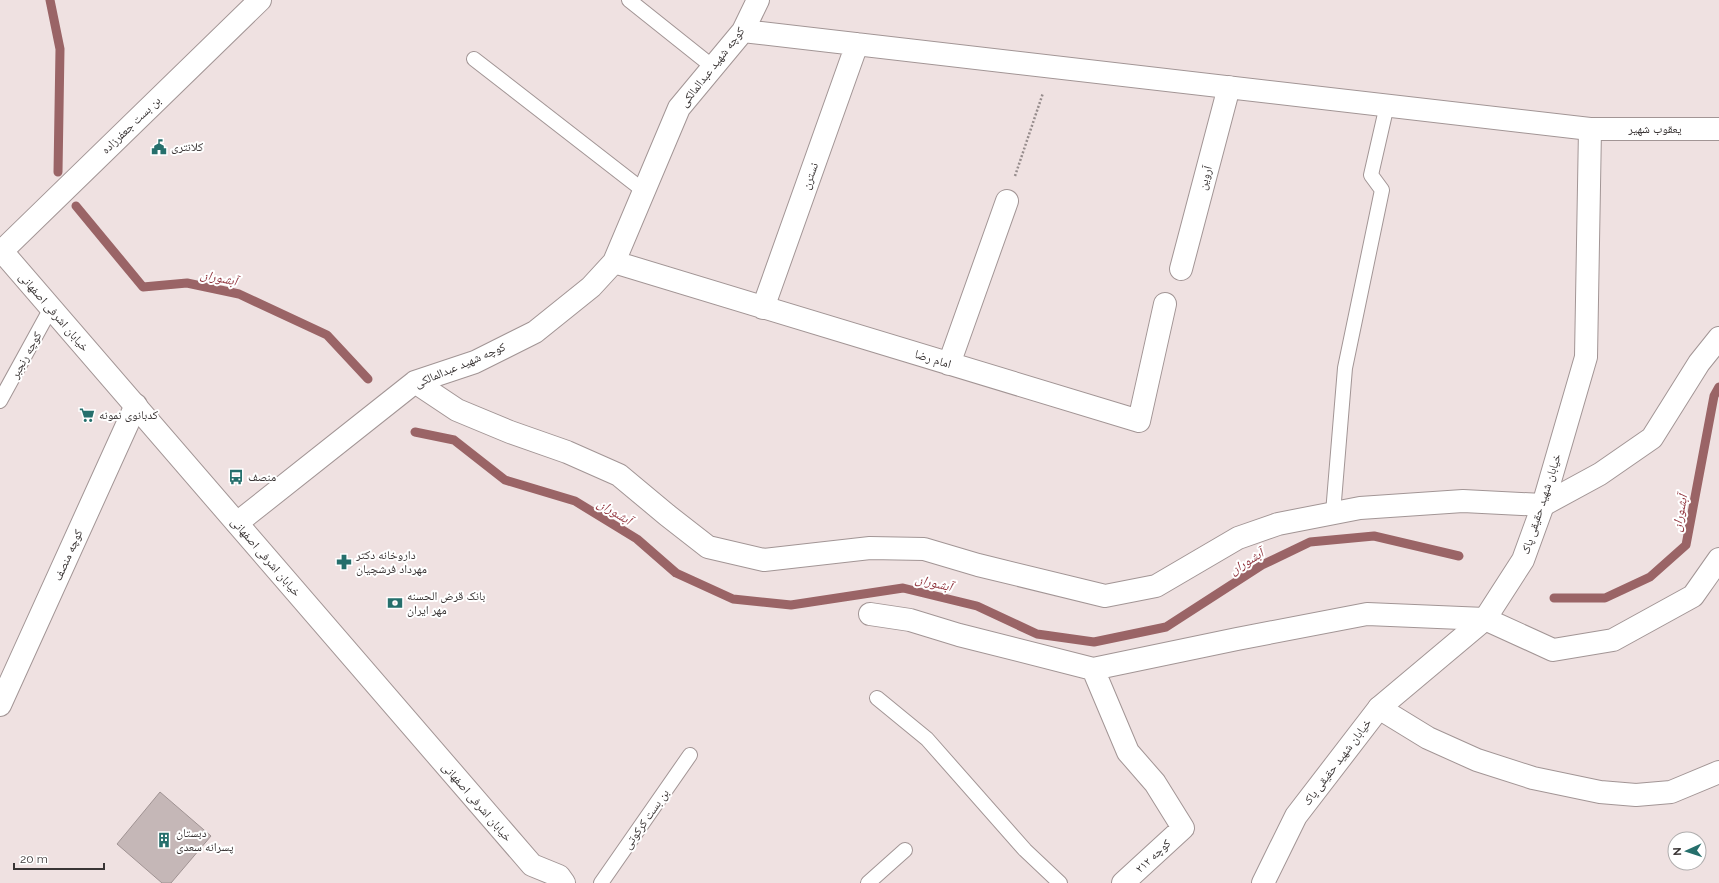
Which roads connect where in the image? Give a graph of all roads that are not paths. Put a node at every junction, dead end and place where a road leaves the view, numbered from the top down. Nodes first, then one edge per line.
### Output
1 (260, 0) edge
2 (629, 0) edge
3 (758, 0) edge
4 (743, 31) junction
5 (857, 44) junction
6 (474, 59) dead end
7 (713, 67) junction
8 (1229, 87) junction
9 (1387, 105) junction
10 (1590, 129) junction
11 (1719, 129) edge
12 (644, 191) junction
13 (1007, 201) road end
14 (1, 250) edge
15 (614, 262) junction
16 (1181, 269) dead end
17 (1164, 304) dead end
18 (51, 308) junction
19 (763, 308) junction
20 (1719, 338) edge
21 (949, 364) junction
22 (415, 382) junction
23 (0, 401) edge
24 (136, 405) junction
25 (1543, 505) junction
26 (1333, 513) junction
27 (237, 523) junction
28 (1719, 559) edge
29 (870, 614) dead end
30 (1485, 619) junction
31 (1093, 669) junction
32 (877, 698) dead end
33 (0, 704) edge
34 (1378, 708) junction
35 (690, 755) dead end
36 (1719, 772) edge
37 (905, 850) dead end
38 (532, 874) edge
39 (564, 883) edge
40 (601, 883) edge
41 (868, 883) edge
42 (1060, 883) edge
43 (1123, 883) edge
44 (1263, 883) edge

1 - 14 street, بن بست جعفرزاده
2 - 7 lane
3 - 4 street, کوچه شهید عبدالمالکی
4 - 5 street, یعقوب شهیر
4 - 7 street, کوچه شهید عبدالمالکی
5 - 8 street, یعقوب شهیر
5 - 19 street, نسترن
6 - 12 lane
7 - 12 street, کوچه شهید عبدالمالکی
8 - 9 street, یعقوب شهیر
8 - 16 street, آروین
9 - 10 street, یعقوب شهیر
9 - 26 lane
10 - 11 street, یعقوب شهیر
10 - 25 street, خیابان شهید حقیقی پاک
12 - 15 street, کوچه شهید عبدالمالکی
13 - 21 street
14 - 18 street, خیابان اشرفی اصفهانی
15 - 19 street, امام رضا
15 - 22 street, کوچه شهید عبدالمالکی
17 - 21 street, امام رضا
18 - 23 lane, کوچه رنجبر
18 - 24 street, خیابان اشرفی اصفهانی
19 - 21 street, امام رضا
20 - 25 street
22 - 26 street
22 - 27 street, کوچه شهید عبدالمالکی
24 - 27 street, خیابان اشرفی اصفهانی
24 - 33 street, کوچه منصف
25 - 26 street
25 - 30 street, خیابان شهید حقیقی پاک
27 - 38 street, خیابان اشرفی اصفهانی
28 - 30 street
29 - 31 street
30 - 31 street
30 - 34 street, خیابان شهید حقیقی پاک
31 - 43 street, کوچه ۲۱۲
32 - 42 lane
34 - 36 street
34 - 44 street, خیابان شهید حقیقی پاک
35 - 40 lane, بن بست کرکوتی
37 - 41 lane
38 - 39 street, خیابان اشرفی اصفهانی

